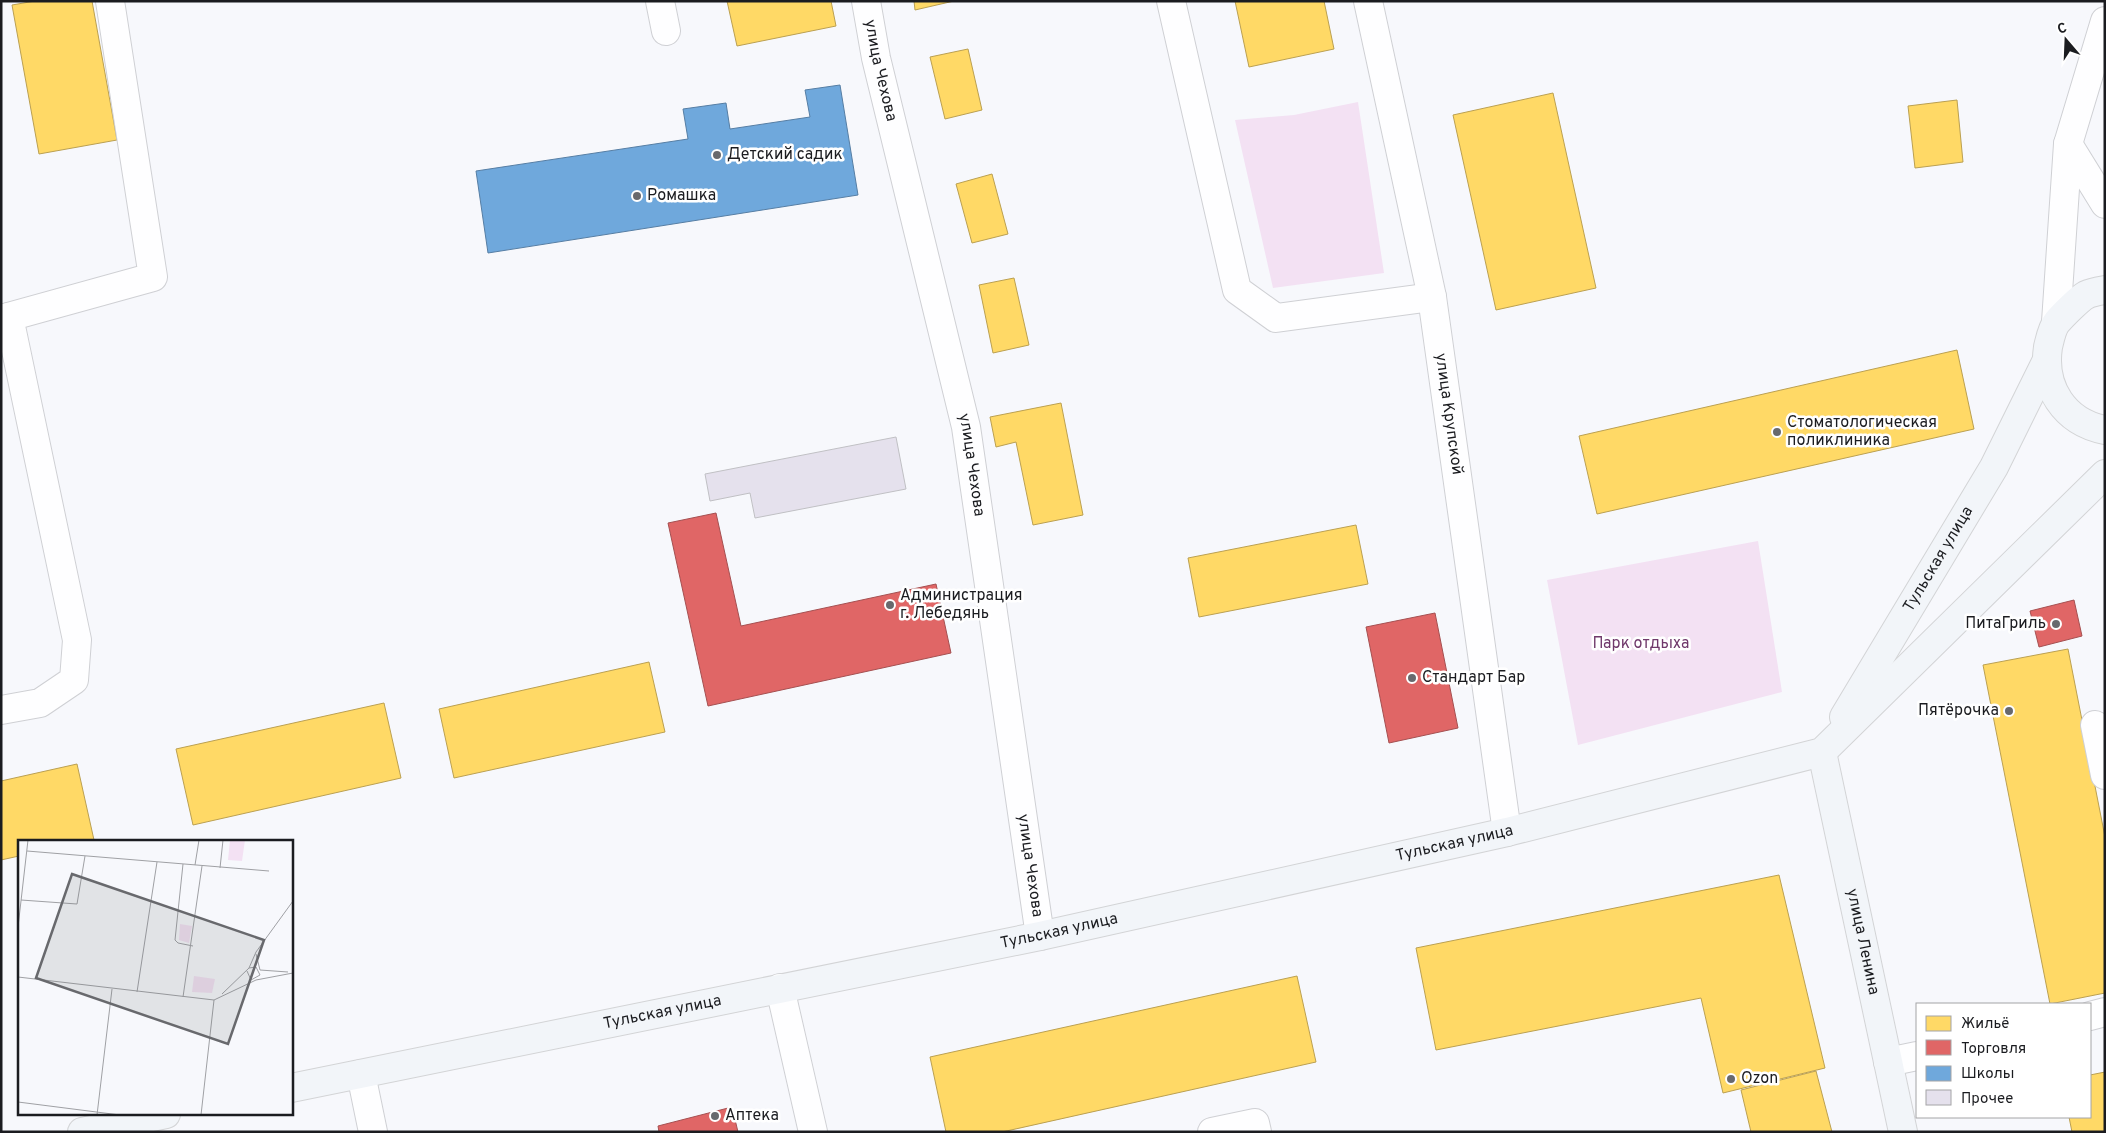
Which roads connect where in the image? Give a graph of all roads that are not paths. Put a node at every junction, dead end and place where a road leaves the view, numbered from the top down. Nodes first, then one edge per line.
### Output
1 (110, 1) edge
2 (660, 1) edge
3 (866, 1) edge
4 (1171, 1) edge
5 (1368, 1) edge
6 (2105, 21) edge
7 (666, 30) dead end
8 (2068, 144) junction
9 (2105, 204) edge
10 (2105, 290) edge
11 (1432, 297) junction
12 (5, 318) edge
13 (2056, 322) junction
14 (2046, 362) junction
15 (2105, 430) edge
16 (2105, 474) edge
17 (1, 710) edge
18 (2095, 725) dead end
19 (1822, 752) junction
20 (2105, 775) edge
21 (1507, 832) junction
22 (1040, 936) junction
23 (780, 988) junction
24 (2105, 1012) edge
25 (2091, 1016) edge
26 (1916, 1056) edge
27 (1888, 1062) junction
28 (361, 1074) junction
29 (292, 1088) edge
30 (157, 1116) edge
31 (82, 1132) edge
32 (372, 1132) edge
33 (812, 1132) edge
34 (1212, 1132) edge
35 (1257, 1132) edge
36 (1903, 1132) edge

1 - 12 street
2 - 7 street
3 - 22 street, улица Чехова
4 - 11 street
5 - 11 street, улица Крупской
6 - 8 street
8 - 9 street
8 - 13 street
10 - 13 main road
11 - 21 street, улица Крупской
12 - 17 street
13 - 14 main road
14 - 15 main road
14 - 19 main road, Тульская улица
16 - 19 main road
18 - 20 street
19 - 21 main road, Тульская улица
19 - 27 main road, улица Ленина
21 - 22 main road, Тульская улица
22 - 23 main road, Тульская улица
23 - 28 main road, Тульская улица
23 - 33 street
24 - 25 street
26 - 27 street
27 - 36 main road, улица Ленина
28 - 29 main road, Тульская улица
28 - 32 street
30 - 31 main road
34 - 35 street

